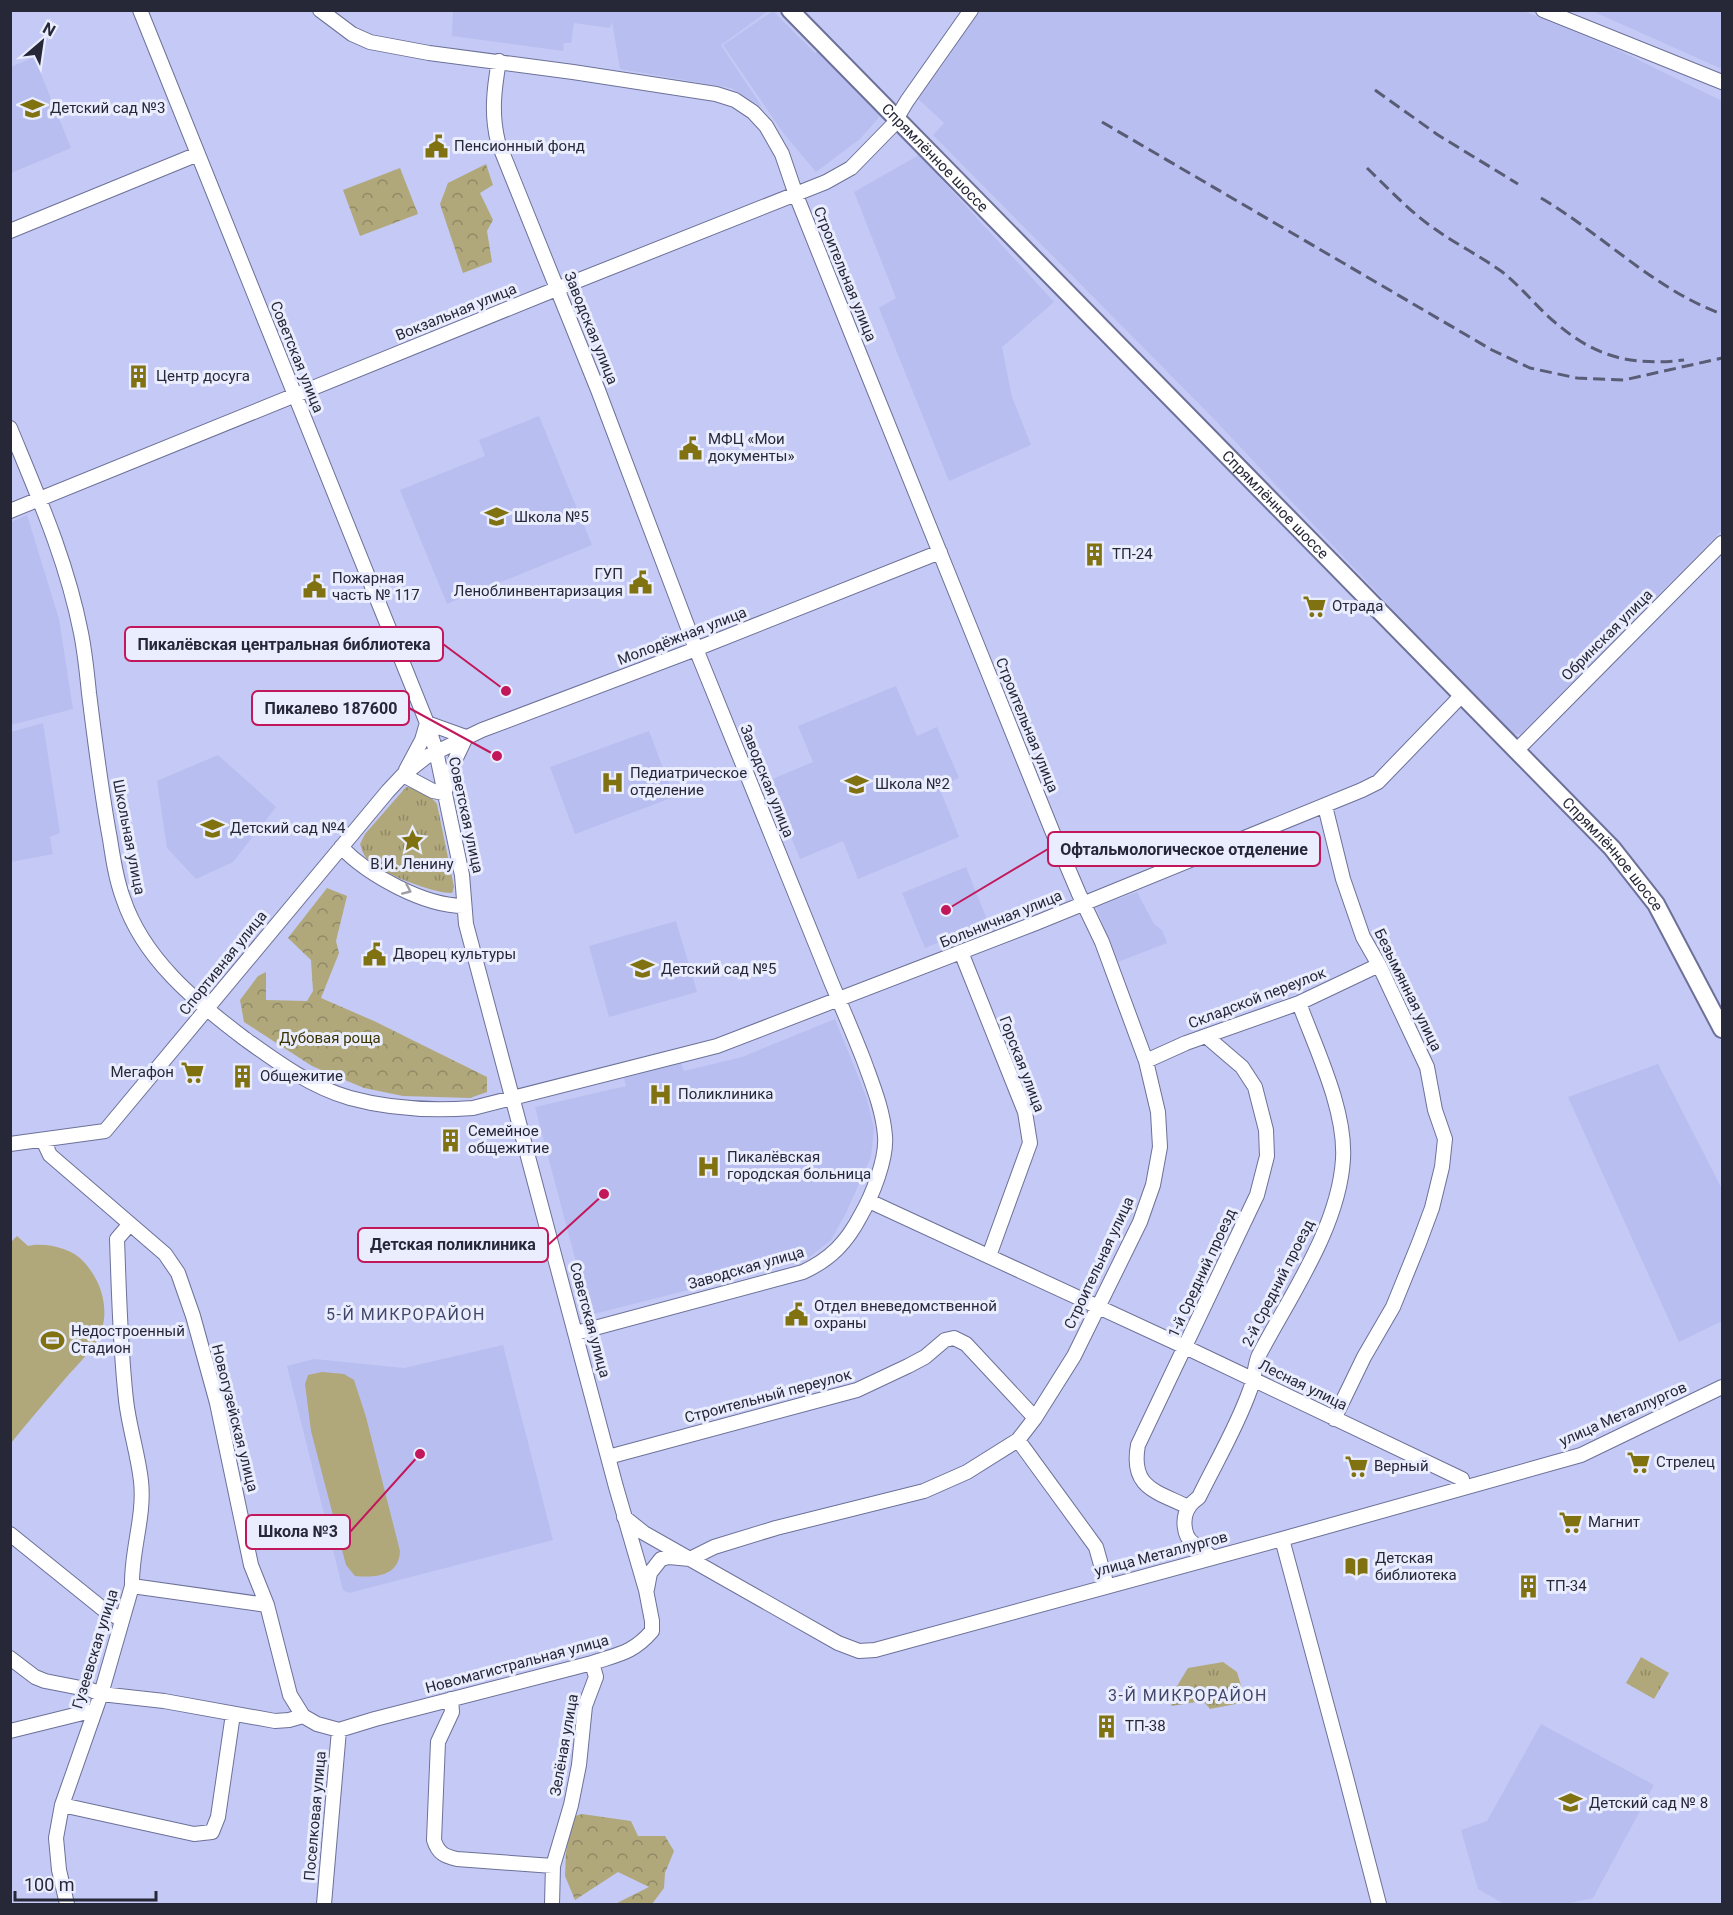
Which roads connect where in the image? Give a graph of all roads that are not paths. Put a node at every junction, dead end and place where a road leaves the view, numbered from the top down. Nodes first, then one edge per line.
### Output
1 (140, 10) edge
2 (320, 10) edge
3 (790, 10) edge
4 (971, 10) edge
5 (1543, 10) edge
6 (499, 61) junction
7 (1722, 82) edge
8 (896, 120) junction
9 (198, 154) junction
10 (796, 195) junction
11 (10, 231) edge
12 (557, 289) junction
13 (295, 396) junction
14 (10, 428) edge
15 (39, 499) junction
16 (10, 511) edge
17 (1722, 543) edge
18 (940, 552) junction
19 (696, 649) junction
20 (1461, 696) junction
21 (427, 723) junction
22 (466, 737) junction
23 (436, 751) junction
24 (1516, 751) junction
25 (403, 775) junction
26 (444, 793) junction
27 (1324, 806) junction
28 (341, 847) junction
29 (1084, 903) junction
30 (464, 906) junction
31 (961, 952) junction
32 (1379, 964) junction
33 (839, 1000) junction
34 (1299, 1002) junction
35 (208, 1009) junction
36 (1722, 1029) edge
37 (1207, 1037) junction
38 (1146, 1061) junction
39 (514, 1098) junction
40 (43, 1140) junction
41 (10, 1144) edge
42 (869, 1201) junction
43 (129, 1225) junction
44 (989, 1256) junction
45 (1096, 1307) junction
46 (576, 1333) junction
47 (1185, 1347) junction
48 (1252, 1379) junction
49 (1722, 1387) edge
50 (1035, 1418) junction
51 (1334, 1419) junction
52 (1018, 1440) junction
53 (608, 1457) junction
54 (1462, 1479) dead end
55 (1188, 1507) junction
56 (624, 1517) junction
57 (10, 1534) edge
58 (1282, 1539) junction
59 (1212, 1558) junction
60 (690, 1559) junction
61 (132, 1586) junction
62 (1107, 1586) junction
63 (646, 1590) junction
64 (267, 1605) junction
65 (122, 1620) junction
66 (10, 1658) edge
67 (592, 1663) junction
68 (101, 1694) junction
69 (451, 1699) junction
70 (94, 1710) junction
71 (233, 1714) junction
72 (303, 1716) junction
73 (339, 1730) junction
74 (10, 1731) edge
75 (62, 1805) junction
76 (553, 1866) junction
77 (67, 1905) edge
78 (324, 1905) edge
79 (552, 1905) edge
80 (1378, 1905) edge

1 - 9 street, Советская улица
2 - 6 street, Строительная улица
3 - 8 main road, Спрямлённое шоссе
4 - 8 street, Вокзальная улица
5 - 7 street
6 - 10 street, Строительная улица
6 - 12 street, Заводская улица
8 - 10 street, Вокзальная улица
8 - 20 main road, Спрямлённое шоссе
9 - 11 street
9 - 13 street, Советская улица
10 - 12 street, Вокзальная улица
10 - 18 street, Строительная улица
12 - 13 street, Вокзальная улица
12 - 19 street, Заводская улица
13 - 15 street, Вокзальная улица
13 - 21 street, Советская улица
14 - 15 street, Школьная улица
15 - 16 street, Вокзальная улица
15 - 35 street, Школьная улица
17 - 24 street, Обринская улица
18 - 19 street, Молодёжная улица
18 - 29 street, Строительная улица
19 - 22 street, Молодёжная улица
19 - 33 street, Заводская улица
20 - 24 main road, Спрямлённое шоссе
20 - 27 street, Больничная улица
21 - 22 street
21 - 23 street, Советская улица
21 - 25 street
22 - 23 street, Молодёжная улица
22 - 26 street
23 - 25 street, Спортивная улица
23 - 26 street, Советская улица
24 - 36 main road, Спрямлённое шоссе
25 - 26 street
25 - 28 street, Спортивная улица
26 - 30 street, Советская улица
27 - 29 street, Больничная улица
27 - 32 street, Безымянная улица
28 -> 30 street
28 - 35 street, Спортивная улица
29 - 31 street, Больничная улица
29 - 38 street, Строительная улица
30 - 39 street, Советская улица
31 - 33 street, Больничная улица
31 - 44 street, Горская улица
32 - 34 street, Складской переулок
32 - 51 street, Безымянная улица
33 - 39 street, Больничная улица
33 - 42 street, Заводская улица
34 - 37 street, Складской переулок
34 - 48 street, 2-й Средний проезд
35 - 39 street, Школьная улица
35 - 40 street, Спортивная улица
37 - 38 street, Складской переулок
37 - 47 street, 1-й Средний проезд
38 - 45 street, Строительная улица
39 - 46 street, Советская улица
40 - 41 street, Спортивная улица
40 - 43 street, Новогузейская улица
42 - 44 street, Лесная улица
42 - 46 street, Заводская улица
43 - 61 street, Гузеевская улица
43 - 64 street, Новогузейская улица
44 - 45 street, Лесная улица
45 - 47 street, Лесная улица
45 - 50 street, Строительная улица
46 - 53 street, Советская улица
47 - 48 street, Лесная улица
47 - 55 street, 1-й Средний проезд
48 - 51 street, Лесная улица
48 - 55 street, 2-й Средний проезд
49 - 58 street, улица Металлургов
50 - 52 street, Строительная улица
50 - 53 street, Строительный переулок
51 - 54 street, Лесная улица
52 - 60 street, Строительная улица
52 - 62 street
53 - 56 street, Советская улица
55 - 59 street
56 - 60 street, улица Металлургов
56 - 63 street, Новомагистральная улица
57 - 65 street
58 - 59 street, улица Металлургов
58 - 80 street
59 - 62 street, улица Металлургов
60 - 62 street, улица Металлургов
60 - 63 street
61 - 64 street
61 - 65 street, Гузеевская улица
63 - 67 street, Новомагистральная улица
64 - 72 street, Новогузейская улица
65 - 68 street, Гузеевская улица
66 - 68 street
67 - 69 street, Новомагистральная улица
67 - 76 street, Зелёная улица
68 - 70 street, Гузеевская улица
68 - 71 street
69 - 73 street, Новомагистральная улица
69 - 76 street
70 - 74 street
70 - 75 street, Гузеевская улица
71 - 72 street
71 - 75 street
72 - 73 street
73 - 78 street, Поселковая улица
75 - 77 street, Гузеевская улица
76 - 79 street, Зелёная улица

